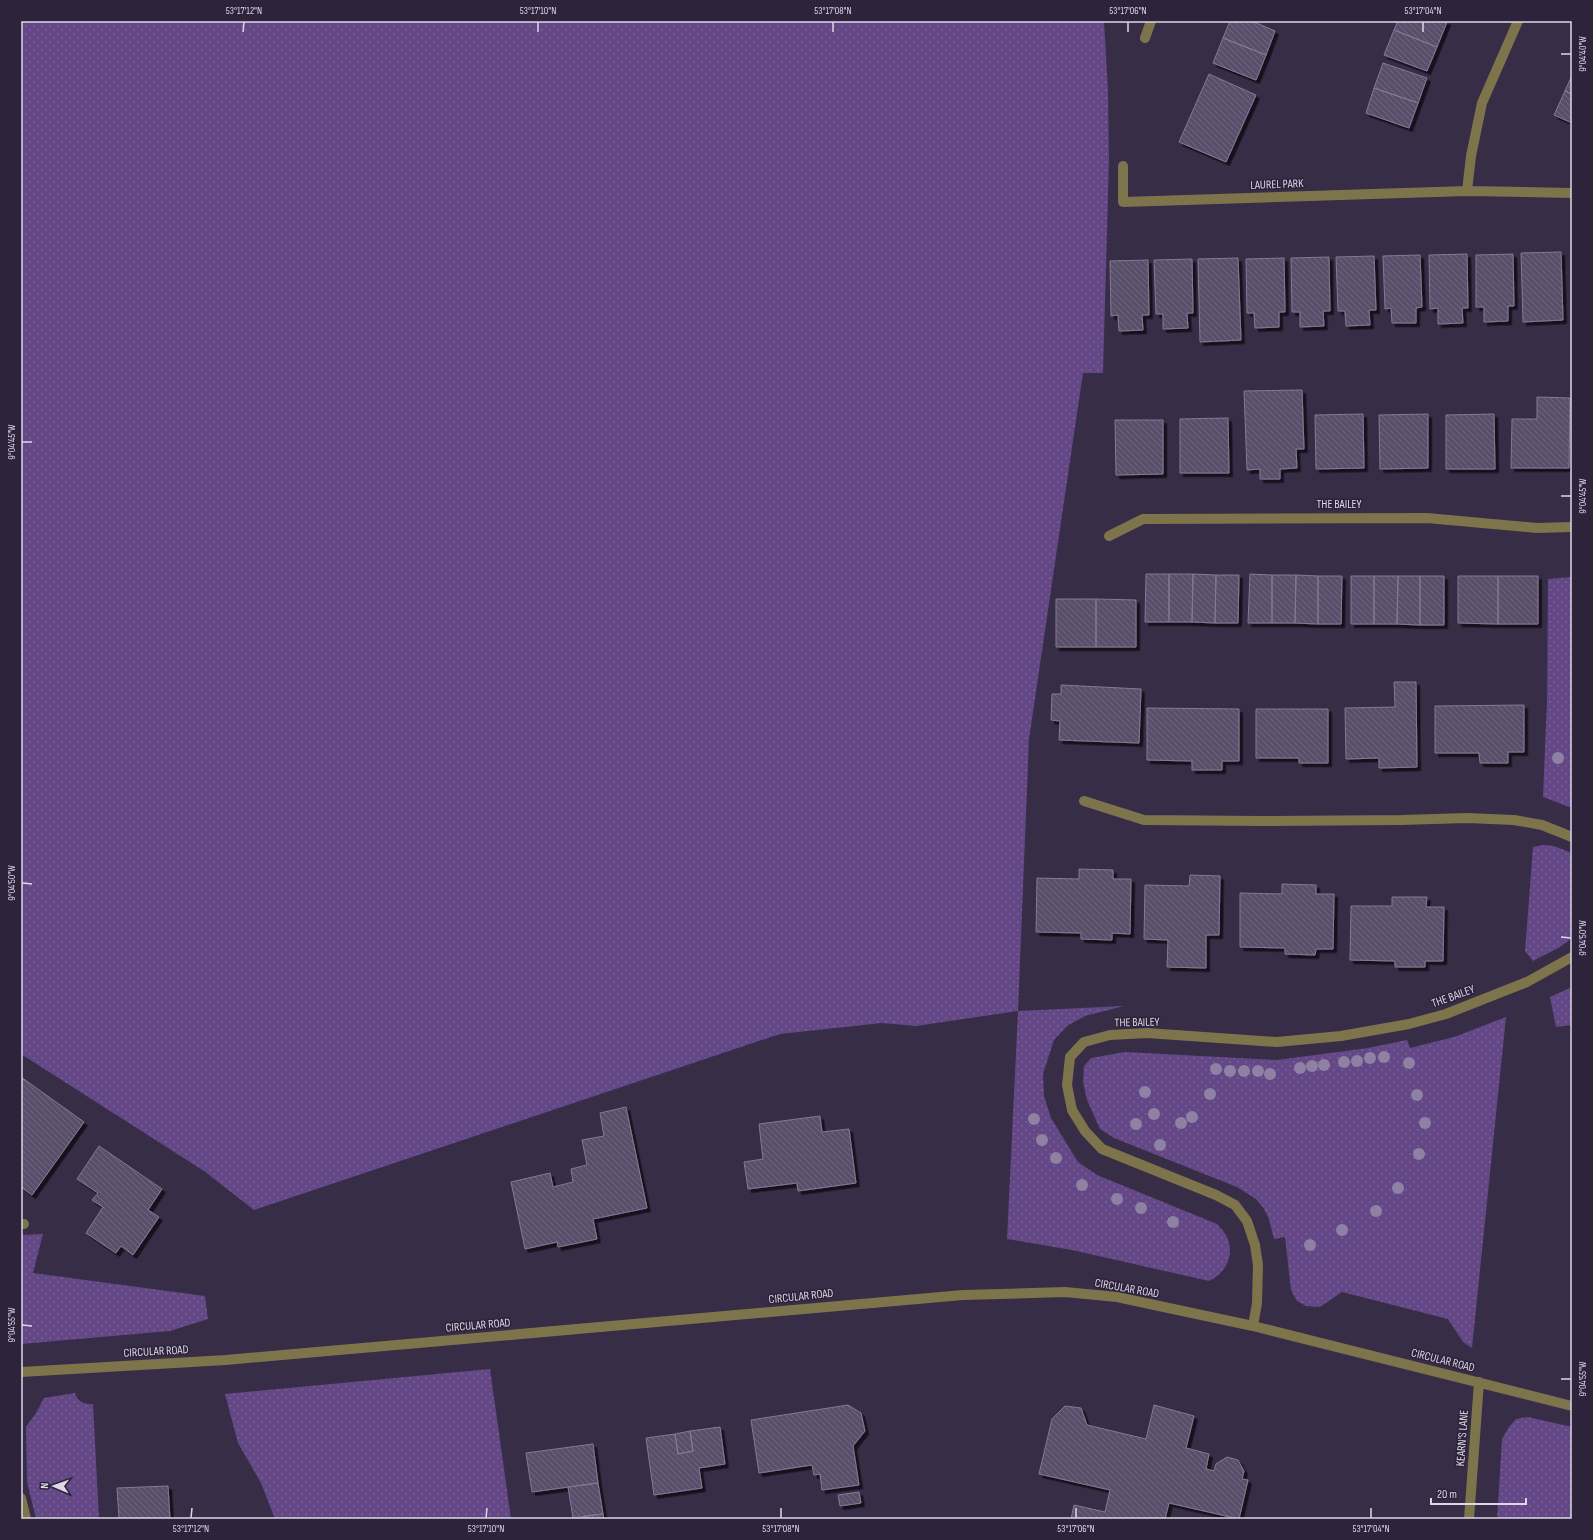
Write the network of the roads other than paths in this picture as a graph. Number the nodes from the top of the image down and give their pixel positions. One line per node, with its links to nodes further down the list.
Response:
1 (1151, 21): 3 (street)
2 (1518, 21): 5 (street)
3 (1145, 38)
4 (1123, 166): 5 (street, LAUREL PARK)
5 (1467, 191): 6 (street, LAUREL PARK)
6 (1572, 193)
7 (1572, 527): 8 (street, THE BAILEY)
8 (1109, 536)
9 (1084, 802): 10 (street)
10 (1572, 837)
11 (1572, 957): 12 (street, THE BAILEY)
12 (1254, 1326): 13 (street, CIRCULAR ROAD); 14 (street, CIRCULAR ROAD)
13 (21, 1372)
14 (1479, 1382): 15 (street, CIRCULAR ROAD); 18 (street, KEARN'S LANE)
15 (1572, 1406)
16 (21, 1498): 17 (street)
17 (26, 1519)
18 (1470, 1519)

